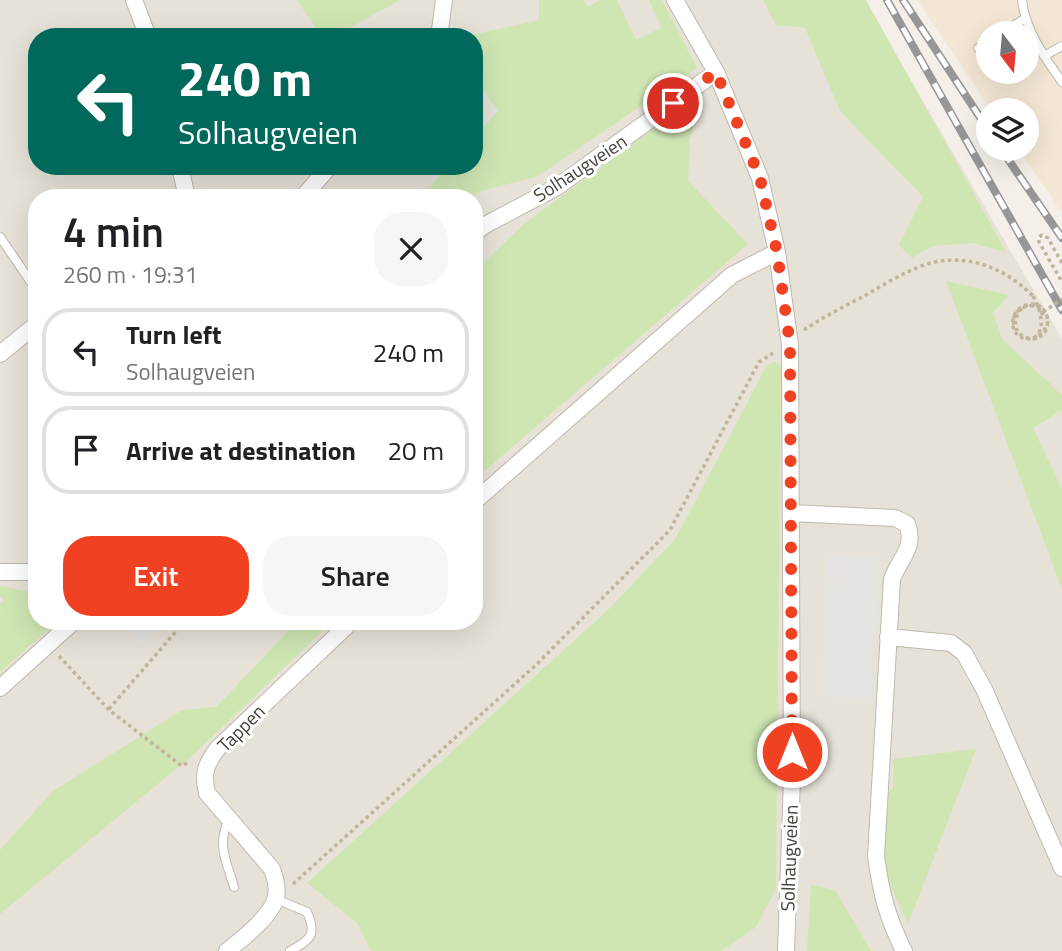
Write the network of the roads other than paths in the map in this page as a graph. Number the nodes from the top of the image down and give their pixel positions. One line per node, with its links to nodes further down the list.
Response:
1 (134, 0): 8 (street)
2 (444, 0): 9 (street)
3 (675, 0): 10 (street, Solhaugveien)
4 (682, 0): 10 (street)
5 (1022, 0): 6 (lane)
6 (1026, 19): 7 (lane); 12 (lane)
7 (1023, 21)
8 (145, 28)
9 (440, 28)
10 (691, 28): 13 (street, Solhaugveien)
11 (1062, 46): 12 (lane)
12 (1044, 56): 14 (lane)
13 (716, 72): 17 (street, Solhaugveien); 19 (street, Solhaugveien)
14 (1062, 82)
15 (322, 175): 16 (street)
16 (310, 189)
17 (483, 227)
18 (0, 237): 20 (lane)
19 (777, 252): 23 (street); 24 (street, Solhaugveien)
20 (28, 278)
21 (28, 331): 22 (street)
22 (0, 354)
23 (483, 494)
24 (791, 513): 29 (street); 37 (street, Solhaugveien)
25 (0, 572): 26 (street)
26 (28, 572)
27 (64, 630): 30 (street)
28 (343, 630): 31 (street, Tappen)
29 (888, 637): 32 (street); 38 (street)
30 (0, 688)
31 (230, 820): 33 (lane); 34 (street, Tappen)
32 (1062, 868)
33 (234, 887)
34 (276, 891): 35 (street); 36 (lane)
35 (227, 951)
36 (290, 951)
37 (786, 951)
38 (904, 951)

